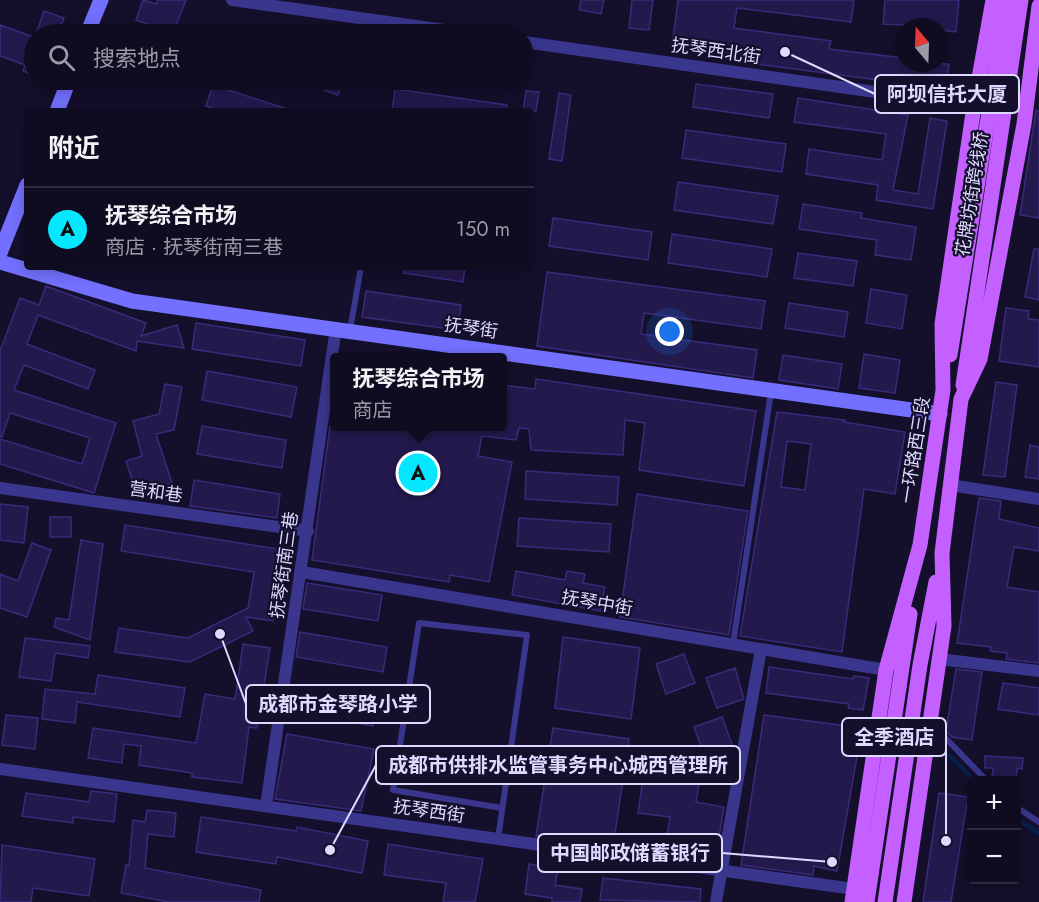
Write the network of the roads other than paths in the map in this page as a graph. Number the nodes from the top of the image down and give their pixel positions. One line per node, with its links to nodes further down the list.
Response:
1 (101, 0): 7 (street)
2 (232, 0): 8 (street)
3 (993, 0): 11 (main road, 一环路西三段)
4 (1006, 0): 21 (main road, 花牌坊街跨线桥)
5 (1021, 0): 23 (main road, 花牌坊街跨线桥)
6 (1039, 6): 23 (main road, 一环路西三段)
7 (91, 24)
8 (402, 24)
9 (534, 43): 11 (street, 抚琴西北街)
10 (65, 90): 12 (street)
11 (974, 106): 21 (main road, 一环路西三段)
12 (58, 108)
13 (24, 193): 14 (street)
14 (0, 253)
15 (0, 262): 16 (street, 抚琴街)
16 (24, 269)
17 (27, 270): 19 (street, 抚琴街)
18 (360, 270): 19 (lane)
19 (343, 329): 20 (street, 抚琴街南三巷); 22 (street, 抚琴街)
20 (339, 353)
21 (944, 390): 25 (main road, 一环路西三段)
22 (771, 391): 25 (street, 抚琴街); 33 (lane)
23 (961, 399): 26 (main road, 一环路西三段)
24 (330, 404): 29 (street, 抚琴街南三巷)
25 (940, 414): 30 (main road, 一环路西三段)
26 (950, 485): 28 (street); 31 (main road, 一环路西三段)
27 (0, 488): 29 (street, 营和巷)
28 (1039, 499)
29 (308, 531): 32 (street, 抚琴街南三巷)
30 (920, 545): 36 (main road, 一环路西三段); 49 (main road)
31 (942, 553): 35 (main road, 一环路西三段); 50 (main road)
32 (302, 572): 33 (street, 抚琴中街); 41 (street, 抚琴街南三巷)
33 (733, 644): 34 (street, 抚琴中街)
34 (761, 649): 36 (street, 抚琴中街); 46 (street)
35 (939, 659): 37 (street); 38 (main road, 一环路西三段)
36 (886, 670): 47 (main road, 一环路西三段)
37 (1039, 671)
38 (929, 720): 40 (lane); 51 (main road, 一环路西三段)
39 (0, 769): 41 (street, 抚琴西街)
40 (982, 776)
41 (266, 806): 45 (street, 抚琴西街)
42 (502, 808): 42 (lane); 45 (lane)
43 (1021, 810): 44 (lane)
44 (1039, 822)
45 (498, 839): 46 (street, 抚琴西街)
46 (721, 870): 47 (street, 抚琴西街); 48 (street)
47 (853, 895)
48 (716, 902)
49 (867, 902)
50 (885, 902)
51 (904, 902)

